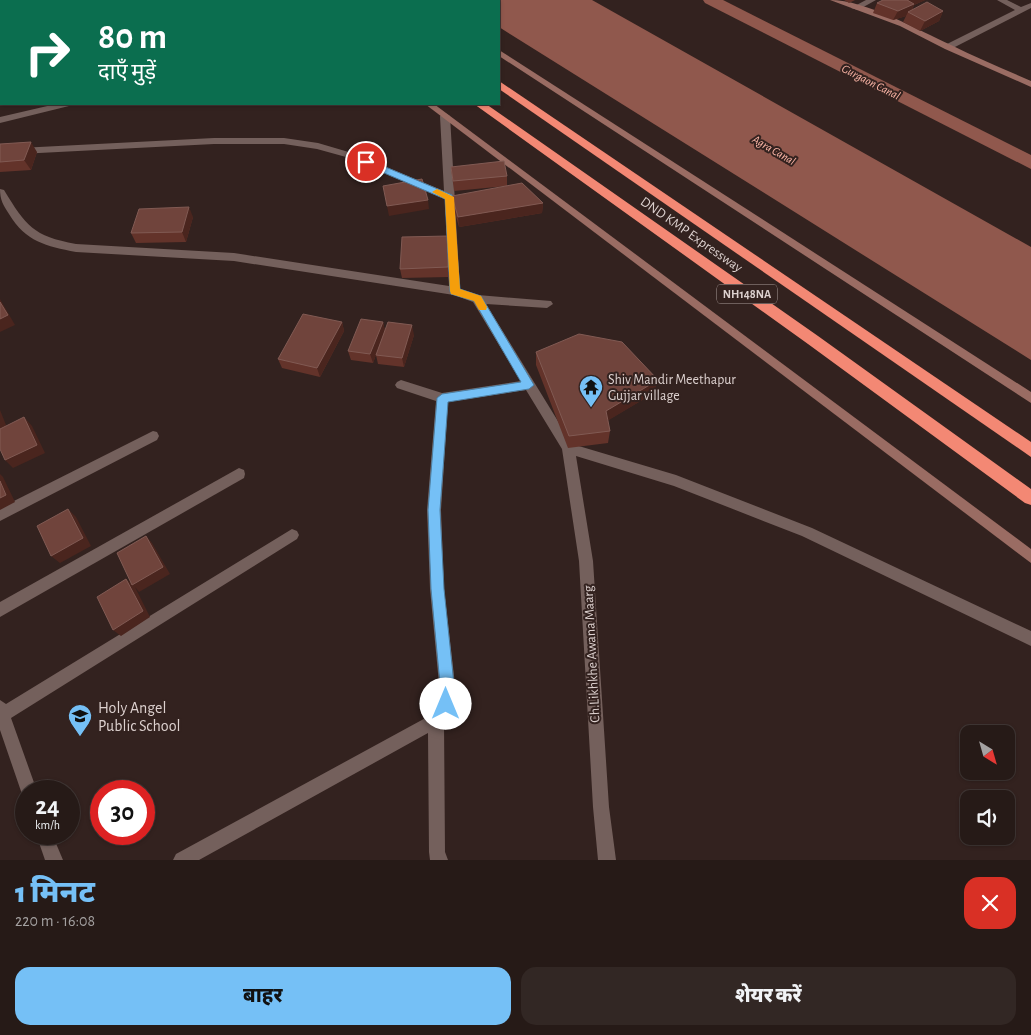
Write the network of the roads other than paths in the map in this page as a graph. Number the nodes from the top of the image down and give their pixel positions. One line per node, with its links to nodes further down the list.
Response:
1 (834, 0): 5 (street)
2 (872, 0): 5 (street)
3 (1001, 0): 6 (street)
4 (1031, 6): 6 (street)
5 (855, 8): 7 (street)
6 (1021, 10): 7 (street)
7 (948, 47): 9 (street)
8 (500, 53): 25 (street)
9 (1031, 84)
10 (500, 85): 28 (highway, DND KMP Expressway / NH148NA)
11 (62, 105): 15 (street)
12 (430, 105): 14 (street)
13 (480, 105): 30 (highway, DND KMP Expressway / NH148NA)
14 (445, 116): 18 (street); 33 (street)
15 (0, 120)
16 (0, 152): 18 (street)
17 (0, 192): 19 (street)
18 (449, 197): 19 (street)
19 (455, 291): 20 (street)
20 (477, 299): 21 (street); 23 (street)
21 (547, 304)
22 (401, 385): 24 (street)
23 (529, 385): 24 (street); 27 (street)
24 (442, 398): 37 (street)
25 (1031, 398)
26 (153, 436): 31 (street)
27 (568, 448): 35 (street); 43 (street, Ch.Likhkhe Awana Maarg)
28 (1031, 450)
29 (238, 474): 34 (street)
30 (1031, 498)
31 (0, 516)
32 (292, 535): 36 (street)
33 (1031, 557)
34 (0, 610)
35 (1031, 640)
36 (1, 712): 38 (street)
37 (436, 720): 40 (street); 42 (street)
38 (25, 780)
39 (48, 845): 41 (street)
40 (434, 857)
41 (54, 860)
42 (182, 860)
43 (607, 860)

